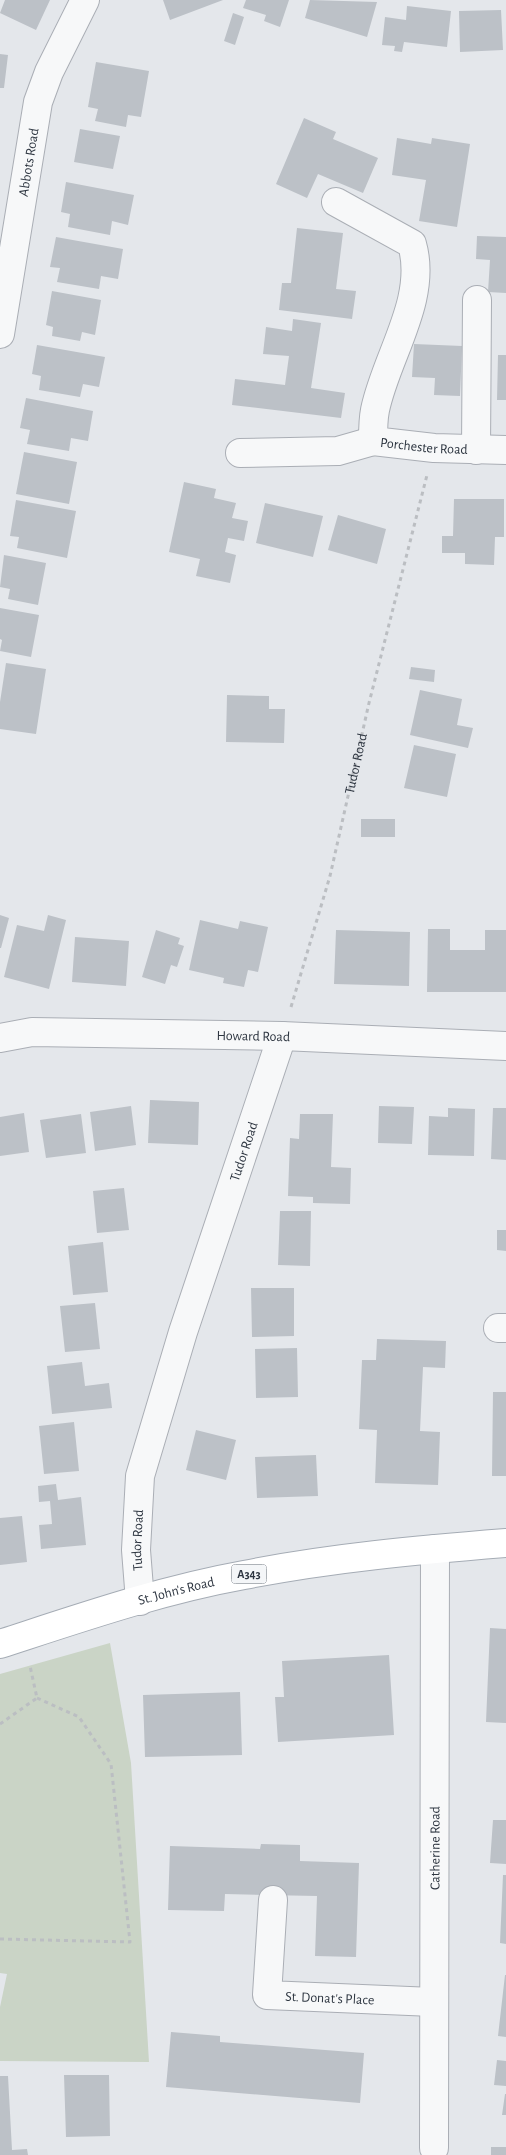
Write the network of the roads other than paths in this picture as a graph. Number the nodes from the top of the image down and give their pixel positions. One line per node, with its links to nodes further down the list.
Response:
1 (84, 0): 4 (street, Abbots Road)
2 (336, 202): 5 (street, Porchester Road)
3 (477, 300): 6 (street)
4 (0, 334)
5 (373, 441): 6 (street, Porchester Road); 8 (street)
6 (476, 450): 7 (street, Porchester Road)
7 (506, 450)
8 (240, 453)
9 (282, 1036): 10 (street, Howard Road); 11 (street, Howard Road); 14 (street, Tudor Road)
10 (0, 1038)
11 (506, 1046)
12 (506, 1543): 13 (main road, St. John's Road / A343)
13 (434, 1549): 14 (main road, St. John's Road / A343); 17 (street, Catherine Road)
14 (140, 1601): 15 (main road, St. John's Road / A343)
15 (0, 1644)
16 (273, 1900): 17 (street, St. Donat's Place)
17 (433, 2002): 18 (street, Catherine Road)
18 (434, 2148)

